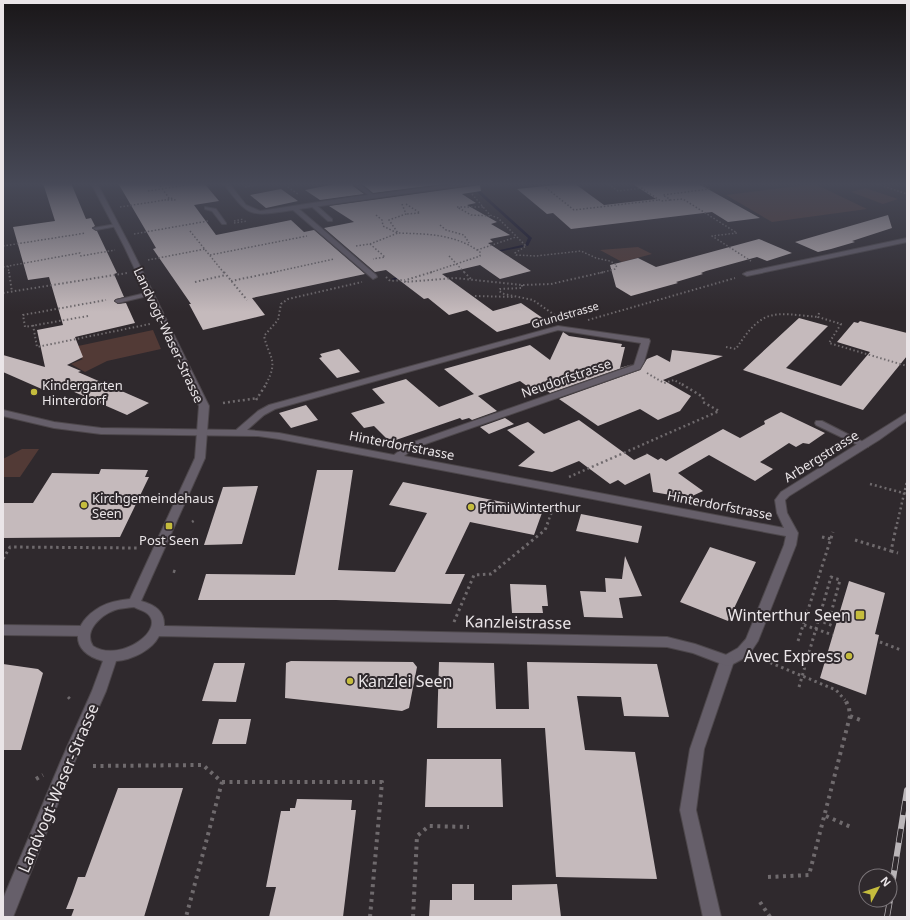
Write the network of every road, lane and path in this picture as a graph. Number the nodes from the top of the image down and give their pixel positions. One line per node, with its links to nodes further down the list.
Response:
1 (112, 226): 10 (lane)
2 (116, 226): 49 (street, Landvogt-Waser-Strasse)
3 (176, 226): 15 (path)
4 (314, 226): 13 (street)
5 (382, 226): 14 (path)
6 (393, 226): 14 (path)
7 (441, 226): 11 (path)
8 (504, 226): 17 (path)
9 (726, 226): 34 (path)
10 (95, 230): 21 (path)
11 (446, 230): 16 (path); 20 (path)
12 (190, 231): 22 (path)
13 (322, 233): 23 (street); 26 (path)
14 (398, 233): 16 (path); 19 (path)
15 (132, 234)
16 (440, 234): 20 (path)
17 (516, 237): 25 (path); 44 (path)
18 (907, 240): 34 (street)
19 (370, 244): 23 (path); 30 (path)
20 (469, 244): 25 (path)
21 (3, 246)
22 (205, 249): 26 (path); 29 (path)
23 (341, 249): 27 (street)
24 (119, 250): 32 (path)
25 (477, 250): 31 (path)
26 (210, 255): 37 (path)
27 (349, 256): 30 (street); 41 (path)
28 (449, 256): 31 (path)
29 (146, 261)
30 (357, 263): 38 (street)
31 (458, 263): 39 (path); 40 (path)
32 (8, 266): 33 (path); 46 (path)
33 (3, 267)
34 (766, 270): 36 (street)
35 (129, 273): 46 (path)
36 (747, 274): 59 (path, Grundstrasse)
37 (226, 275): 41 (path); 42 (path)
38 (373, 277): 40 (path); 65 (path)
39 (472, 279): 40 (path); 43 (path)
40 (406, 280)
41 (231, 281): 54 (path)
42 (195, 282)
43 (492, 283): 44 (path); 45 (path)
44 (522, 285): 45 (path)
45 (500, 289): 48 (path)
46 (12, 292): 47 (path)
47 (3, 293)
48 (501, 293): 51 (path); 52 (path)
49 (150, 294): 53 (lane); 72 (street, Landvogt-Waser-Strasse)
50 (475, 296): 51 (path)
51 (500, 297): 52 (path)
52 (520, 297): 57 (path)
53 (115, 300): 61 (path)
54 (247, 300)
55 (819, 313): 58 (path)
56 (88, 316): 61 (path)
57 (558, 316)
58 (818, 317): 62 (path); 63 (path)
59 (585, 321)
60 (153, 323): 61 (path)
61 (32, 325)
62 (726, 347)
63 (907, 366)
64 (637, 367): 71 (street, Grundstrasse); 74 (street, Neudorfstrasse); 77 (path)
65 (258, 398): 66 (path); 67 (path)
66 (223, 402)
67 (254, 404)
68 (3, 414): 72 (street, Hinterdorfstrasse)
69 (907, 416): 73 (street, Arbergstrasse)
70 (819, 423): 73 (lane)
71 (238, 433): 72 (street, Hinterdorfstrasse); 74 (street, Hinterdorfstrasse)
72 (203, 434): 88 (street, Landvogt-Waser-Strasse)
73 (865, 445): 80 (street, Arbergstrasse)
74 (397, 458): 77 (street, Hinterdorfstrasse)
75 (907, 481): 78 (path)
76 (870, 484): 78 (path)
77 (561, 488): 80 (street, Hinterdorfstrasse); 91 (path)
78 (905, 494): 85 (path)
79 (833, 532): 82 (path)
80 (792, 533): 102 (street)
81 (822, 537): 82 (path)
82 (831, 539): 92 (path)
83 (855, 540): 85 (path)
84 (137, 548): 87 (path)
85 (891, 551): 86 (path)
86 (898, 553)
87 (3, 559)
88 (134, 603): 96 (street); 97 (street)
89 (830, 617): 90 (path)
90 (818, 620): 93 (path); 94 (path)
91 (454, 623)
92 (804, 624): 94 (path); 99 (path)
93 (833, 626)
94 (815, 628): 98 (path); 105 (path)
95 (3, 630): 96 (street)
96 (84, 631): 103 (street)
97 (157, 631): 103 (street); 104 (street, Kanzleistrasse)
98 (833, 635)
99 (798, 641)
100 (880, 642): 101 (path)
101 (901, 650)
102 (744, 652): 104 (street); 105 (path)
103 (111, 658): 118 (street, Landvogt-Waser-Strasse)
104 (727, 661): 122 (street)
105 (802, 675): 106 (path); 107 (path)
106 (799, 687)
107 (850, 716): 108 (path); 113 (path)
108 (863, 722)
109 (93, 766): 112 (path)
110 (42, 775): 111 (path)
111 (36, 779)
112 (222, 782): 119 (path); 120 (path)
113 (826, 816): 115 (path); 116 (path)
114 (469, 827): 121 (path)
115 (853, 828)
116 (768, 877)
117 (760, 902): 123 (path)
118 (4, 917)
119 (186, 917)
120 (370, 917)
121 (413, 917)
122 (712, 917)
123 (770, 917)

